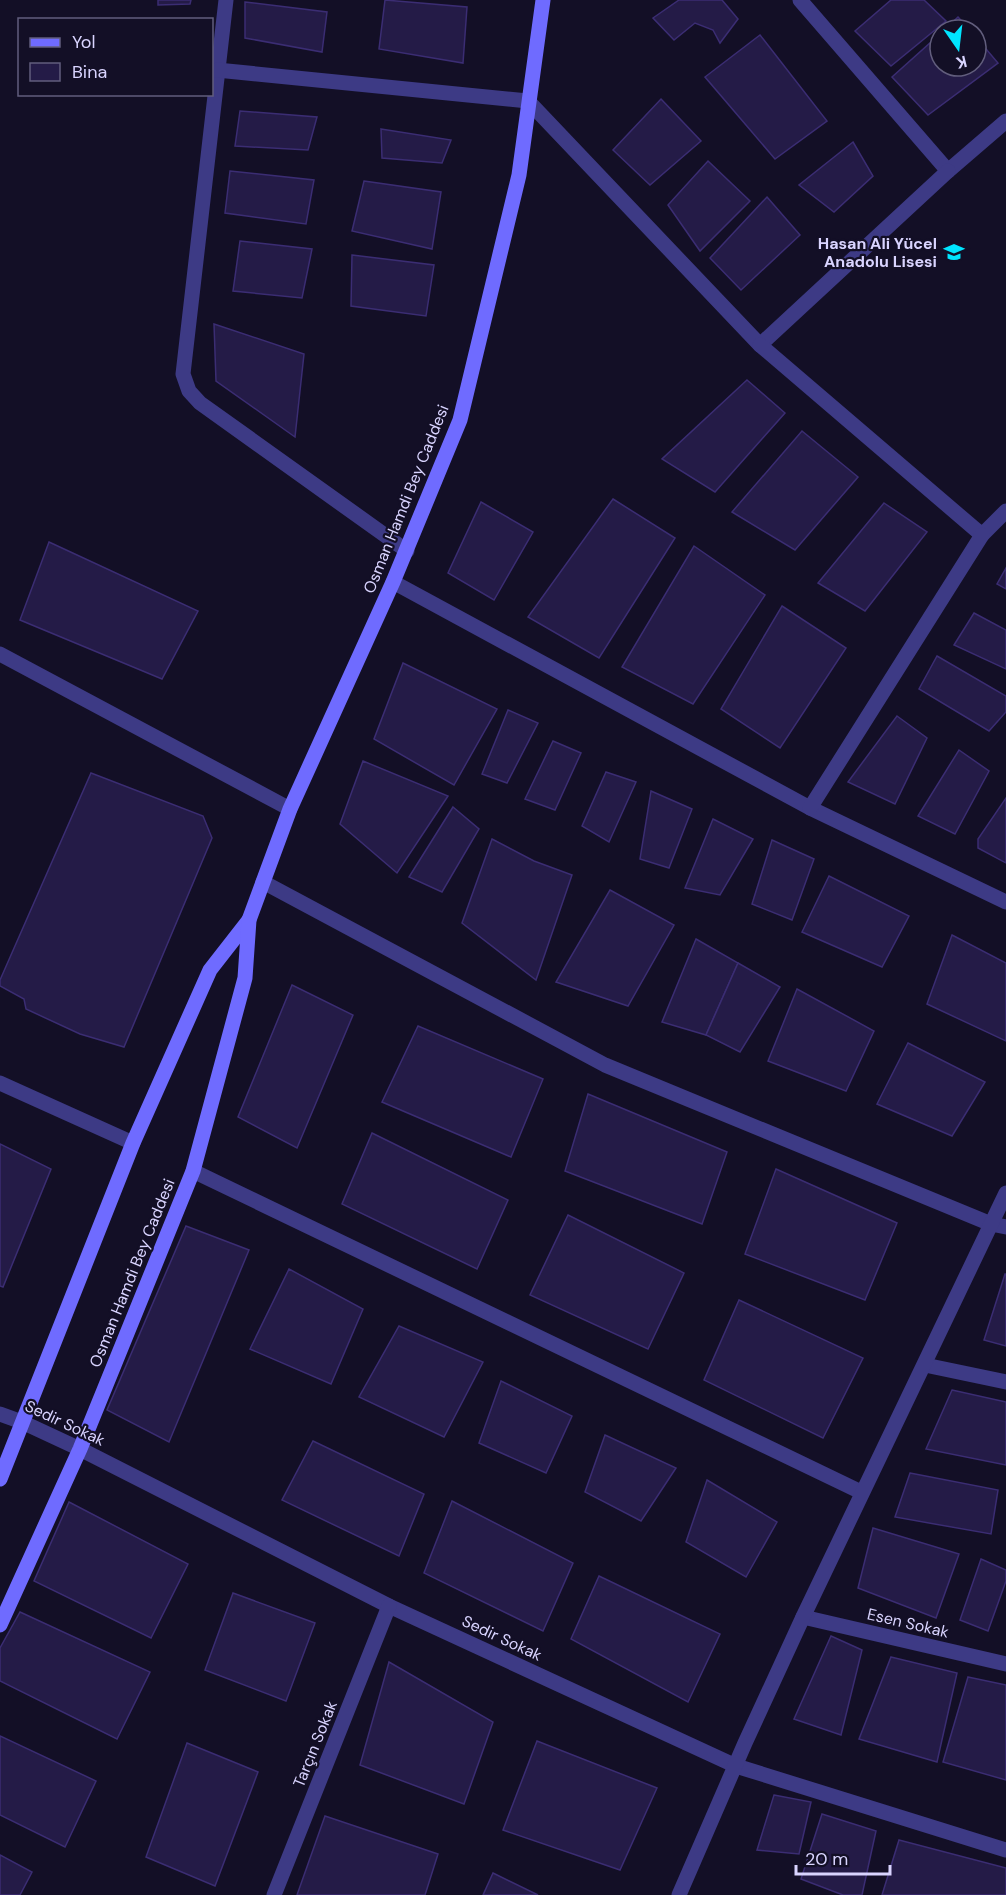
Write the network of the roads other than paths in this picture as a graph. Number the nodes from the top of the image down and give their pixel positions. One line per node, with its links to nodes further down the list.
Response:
1 (226, 0): 4 (street)
2 (543, 0): 5 (street, Osman Hamdi Bey Caddesi)
3 (800, 0): 7 (street)
4 (217, 70): 5 (street); 11 (street)
5 (528, 101): 8 (street); 11 (street, Osman Hamdi Bey Caddesi)
6 (1006, 121): 7 (street)
7 (948, 171): 8 (street)
8 (760, 345): 10 (street)
9 (1006, 511): 10 (street)
10 (982, 535): 14 (street)
11 (406, 551): 12 (street, Osman Hamdi Bey Caddesi)
12 (393, 582): 14 (street); 15 (street, Osman Hamdi Bey Caddesi)
13 (0, 654): 15 (street)
14 (810, 807): 17 (street)
15 (290, 809): 16 (street, Osman Hamdi Bey Caddesi)
16 (263, 882): 18 (street, Osman Hamdi Bey Caddesi); 23 (street)
17 (1006, 902)
18 (249, 920): 20 (street, Osman Hamdi Bey Caddesi); 21 (street, Osman Hamdi Bey Caddesi)
19 (0, 1083): 20 (street)
20 (133, 1143): 27 (street, Osman Hamdi Bey Caddesi)
21 (193, 1171): 28 (street, Osman Hamdi Bey Caddesi); 30 (street)
22 (1006, 1193): 23 (street)
23 (999, 1226): 24 (street)
24 (925, 1365): 25 (street); 30 (street)
25 (1006, 1382)
26 (0, 1414): 27 (street, Sedir Sokak)
27 (22, 1422): 28 (street, Sedir Sokak); 29 (street, Osman Hamdi Bey Caddesi)
28 (80, 1449): 31 (street, Sedir Sokak); 33 (street, Osman Hamdi Bey Caddesi)
29 (0, 1479)
30 (861, 1492): 32 (street)
31 (389, 1606): 35 (street, Sedir Sokak); 37 (street, Tarçın Sokak)
32 (803, 1617): 34 (street, Esen Sokak); 35 (street)
33 (0, 1625)
34 (1006, 1664)
35 (736, 1766): 36 (street, Sedir Sokak); 38 (street)
36 (1006, 1850)
37 (274, 1895)
38 (679, 1895)

